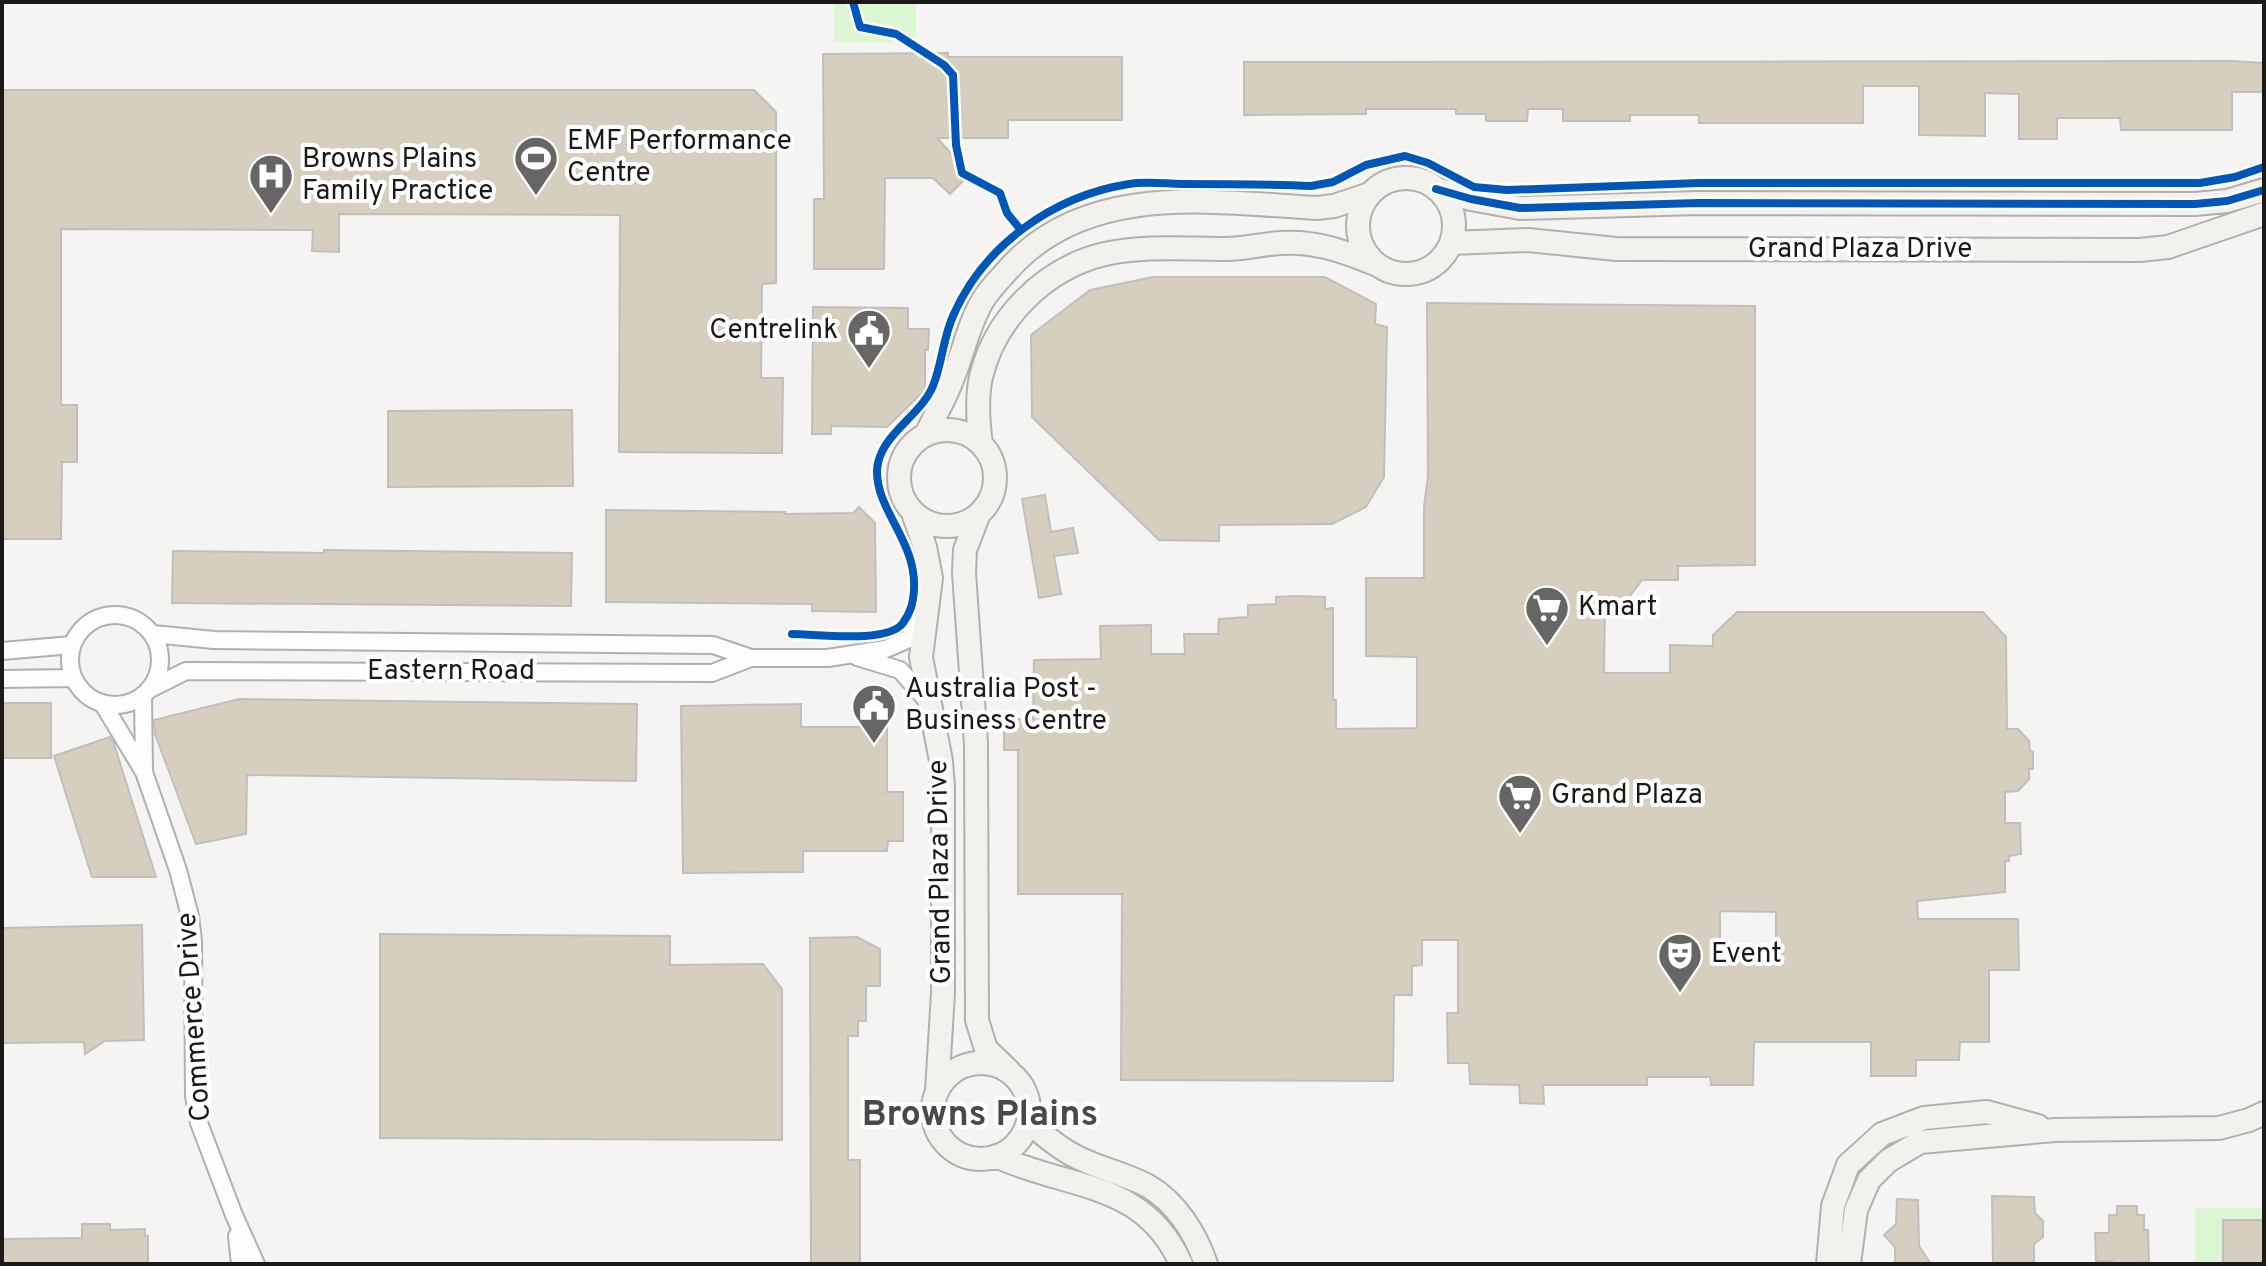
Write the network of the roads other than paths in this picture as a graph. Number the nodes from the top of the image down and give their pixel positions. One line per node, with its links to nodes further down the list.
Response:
1 (1436, 189): 2 (street, Grand Plaza Drive); 3 (street); 5 (street)
2 (2264, 190)
3 (1370, 194): 6 (street); 7 (street)
4 (2264, 214): 5 (street, Grand Plaza Drive)
5 (1451, 243): 6 (street)
6 (1375, 264): 8 (street)
7 (926, 435): 8 (street); 9 (street)
8 (981, 444): 10 (street)
9 (913, 513): 10 (street); 11 (street, Grand Plaza Drive)
10 (978, 516): 23 (street, Grand Plaza Drive)
11 (928, 600): 15 (street, Eastern Road); 20 (street, Grand Plaza Drive)
12 (153, 634): 13 (street); 16 (street, Eastern Road); 19 (street)
13 (72, 645): 14 (street); 17 (street)
14 (2, 651)
15 (848, 655): 16 (street, Eastern Road); 20 (street, Eastern Road)
16 (751, 658): 19 (street, Eastern Road)
17 (73, 678): 18 (street); 21 (street)
18 (2, 679)
19 (148, 692): 21 (street); 22 (street, Commerce Drive)
20 (929, 703): 24 (street, Grand Plaza Drive)
21 (103, 704): 22 (street, Commerce Drive)
22 (144, 772): 30 (street, Commerce Drive)
23 (1009, 1071): 24 (street); 26 (street)
24 (937, 1091): 28 (street)
25 (2264, 1113): 27 (street)
26 (1028, 1122): 28 (street); 32 (street)
27 (2055, 1130): 29 (street); 33 (street)
28 (996, 1156): 31 (street)
29 (1851, 1253): 34 (street)
30 (252, 1264)
31 (1181, 1264)
32 (1206, 1264)
33 (1828, 1264)
34 (1862, 1264)

